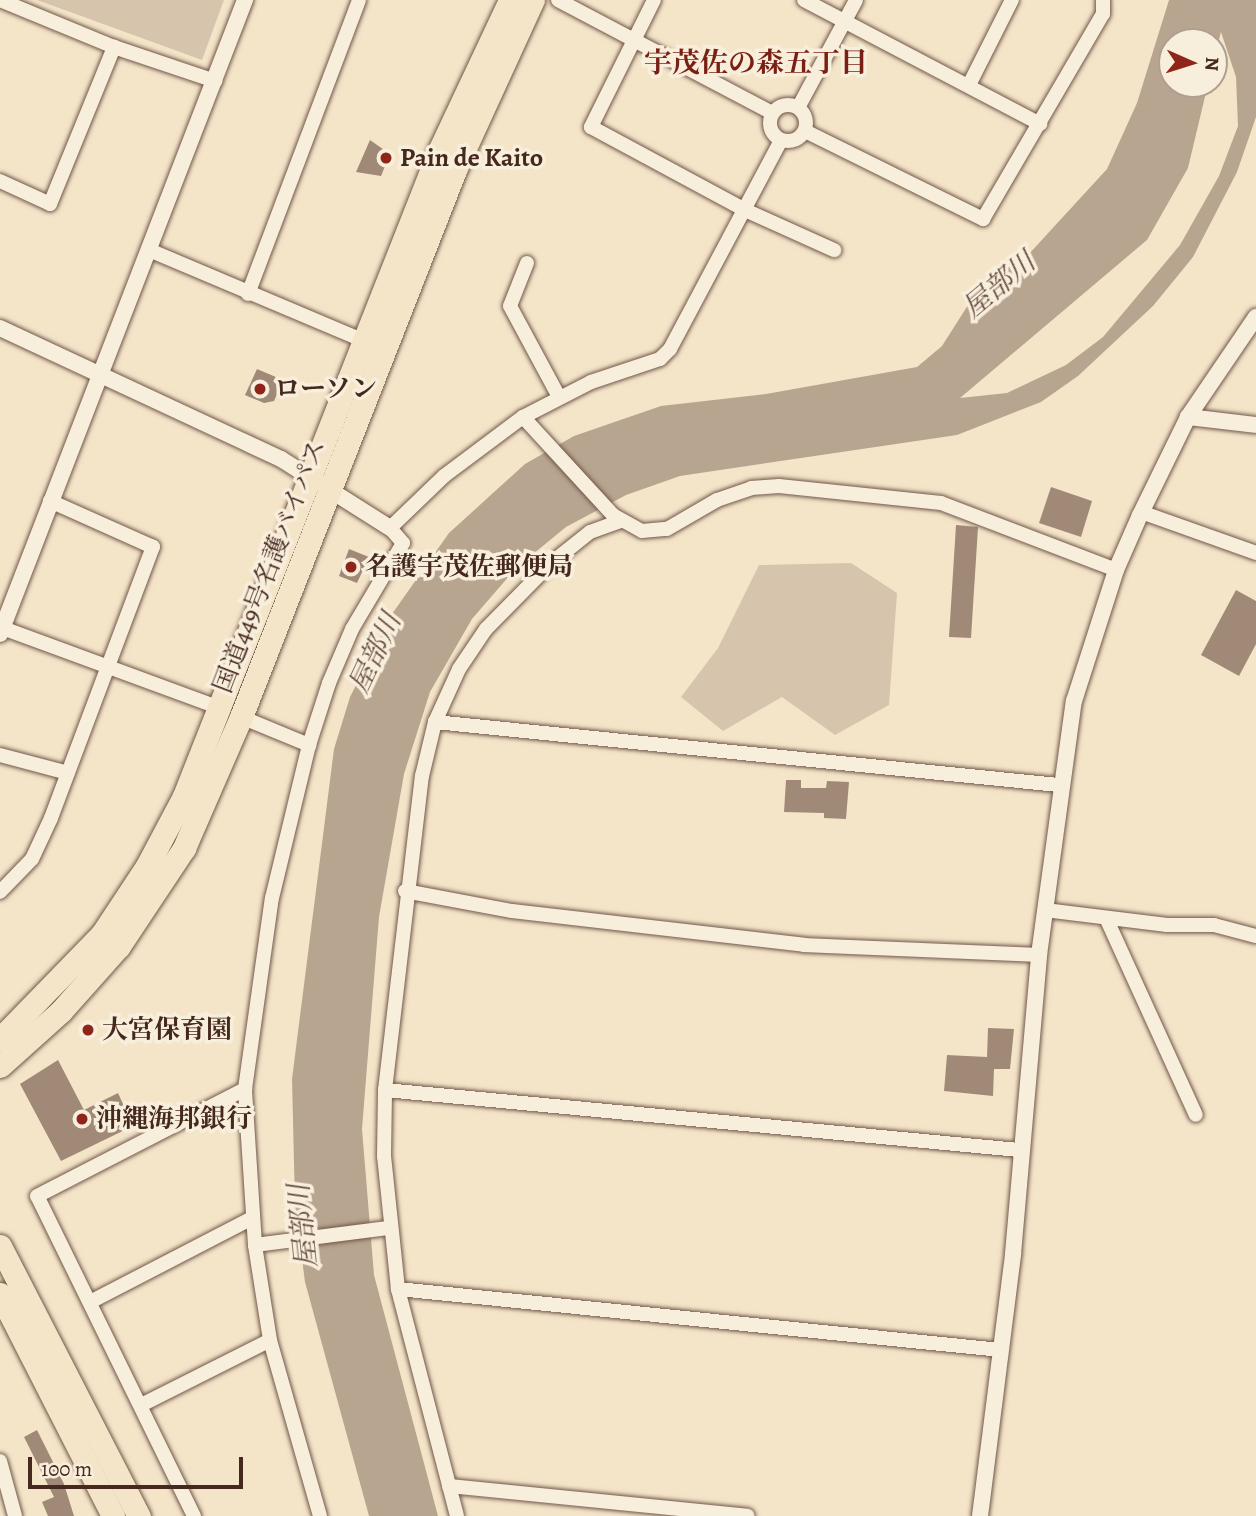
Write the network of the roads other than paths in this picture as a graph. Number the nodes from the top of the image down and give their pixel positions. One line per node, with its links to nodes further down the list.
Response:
1 (0, 0): 14 (street)
2 (245, 0): 15 (street)
3 (359, 0): 27 (street)
4 (510, 0): 30 (highway, 国道449号名護バイパス)
5 (533, 0): 37 (highway, 国道449号名護バイパス)
6 (558, 0): 13 (street)
7 (654, 0): 13 (street)
8 (804, 0): 12 (street)
9 (856, 0): 12 (street)
10 (1012, 0): 16 (street)
11 (1104, 0): 19 (street)
12 (845, 21): 16 (street); 17 (street)
13 (633, 38): 18 (street); 23 (street)
14 (114, 47): 15 (street); 22 (street)
15 (215, 81): 24 (street)
16 (969, 85): 19 (street)
17 (799, 106): 18 (street); 20 (street)
18 (772, 113): 21 (street)
19 (1040, 124): 20 (street)
20 (805, 131): 21 (street)
21 (780, 142): 23 (street)
22 (0, 181)
23 (745, 210): 25 (street); 32 (street)
24 (149, 250): 27 (street); 31 (street)
25 (834, 250)
26 (527, 263): 32 (street)
27 (248, 293): 30 (street)
28 (1256, 317): 34 (street)
29 (1, 333): 31 (street)
30 (362, 340): 36 (highway, 国道449号名護バイパス)
31 (98, 373): 36 (street); 38 (street)
32 (559, 397): 33 (street)
33 (523, 417): 40 (street); 41 (street)
34 (1188, 417): 35 (street); 39 (street)
35 (1256, 425)
36 (308, 477): 37 (street); 46 (highway, 国道449号名護バイパス)
37 (330, 492): 41 (street); 46 (highway, 国道449号名護バイパス)
38 (50, 501): 44 (street); 45 (street)
39 (1142, 512): 42 (street); 43 (street)
40 (617, 518): 43 (street); 47 (street)
41 (390, 528): 48 (street)
42 (1256, 553)
43 (1116, 570): 51 (street)
44 (1, 630): 45 (street)
45 (108, 667): 46 (street); 50 (street)
46 (230, 712): 48 (street); 58 (highway, 国道449号名護バイパス); 61 (highway, 国道449号名護バイパス)
47 (435, 722): 51 (street); 52 (street)
48 (309, 745): 62 (street)
49 (0, 755): 50 (street)
50 (68, 773): 53 (street)
51 (1059, 785): 54 (street)
52 (405, 891): 57 (street); 63 (street)
53 (0, 892)
54 (1045, 910): 55 (street); 57 (street)
55 (1107, 920): 56 (street); 64 (street)
56 (1256, 936)
57 (1039, 956): 65 (street)
58 (27, 1013): 59 (highway); 60 (highway, 国道449号名護バイパス)
59 (0, 1026)
60 (0, 1039)
61 (0, 1066)
62 (245, 1089): 66 (street); 72 (street)
63 (385, 1090): 65 (street); 67 (street)
64 (1196, 1115)
65 (1019, 1150): 74 (street)
66 (252, 1218): 68 (street); 72 (street)
67 (384, 1229): 68 (street); 70 (street)
68 (255, 1245): 73 (street)
69 (0, 1246): 80 (highway)
70 (398, 1289): 74 (street); 77 (street)
71 (1, 1297): 79 (highway)
72 (92, 1301): 75 (street)
73 (270, 1340): 75 (street); 82 (street)
74 (1001, 1350): 85 (street)
75 (141, 1405): 81 (street)
76 (0, 1461): 78 (street)
77 (449, 1486): 83 (street); 84 (street)
78 (15, 1516)
79 (113, 1516)
80 (139, 1516)
81 (194, 1516)
82 (320, 1516)
83 (457, 1516)
84 (747, 1516)
85 (980, 1516)

